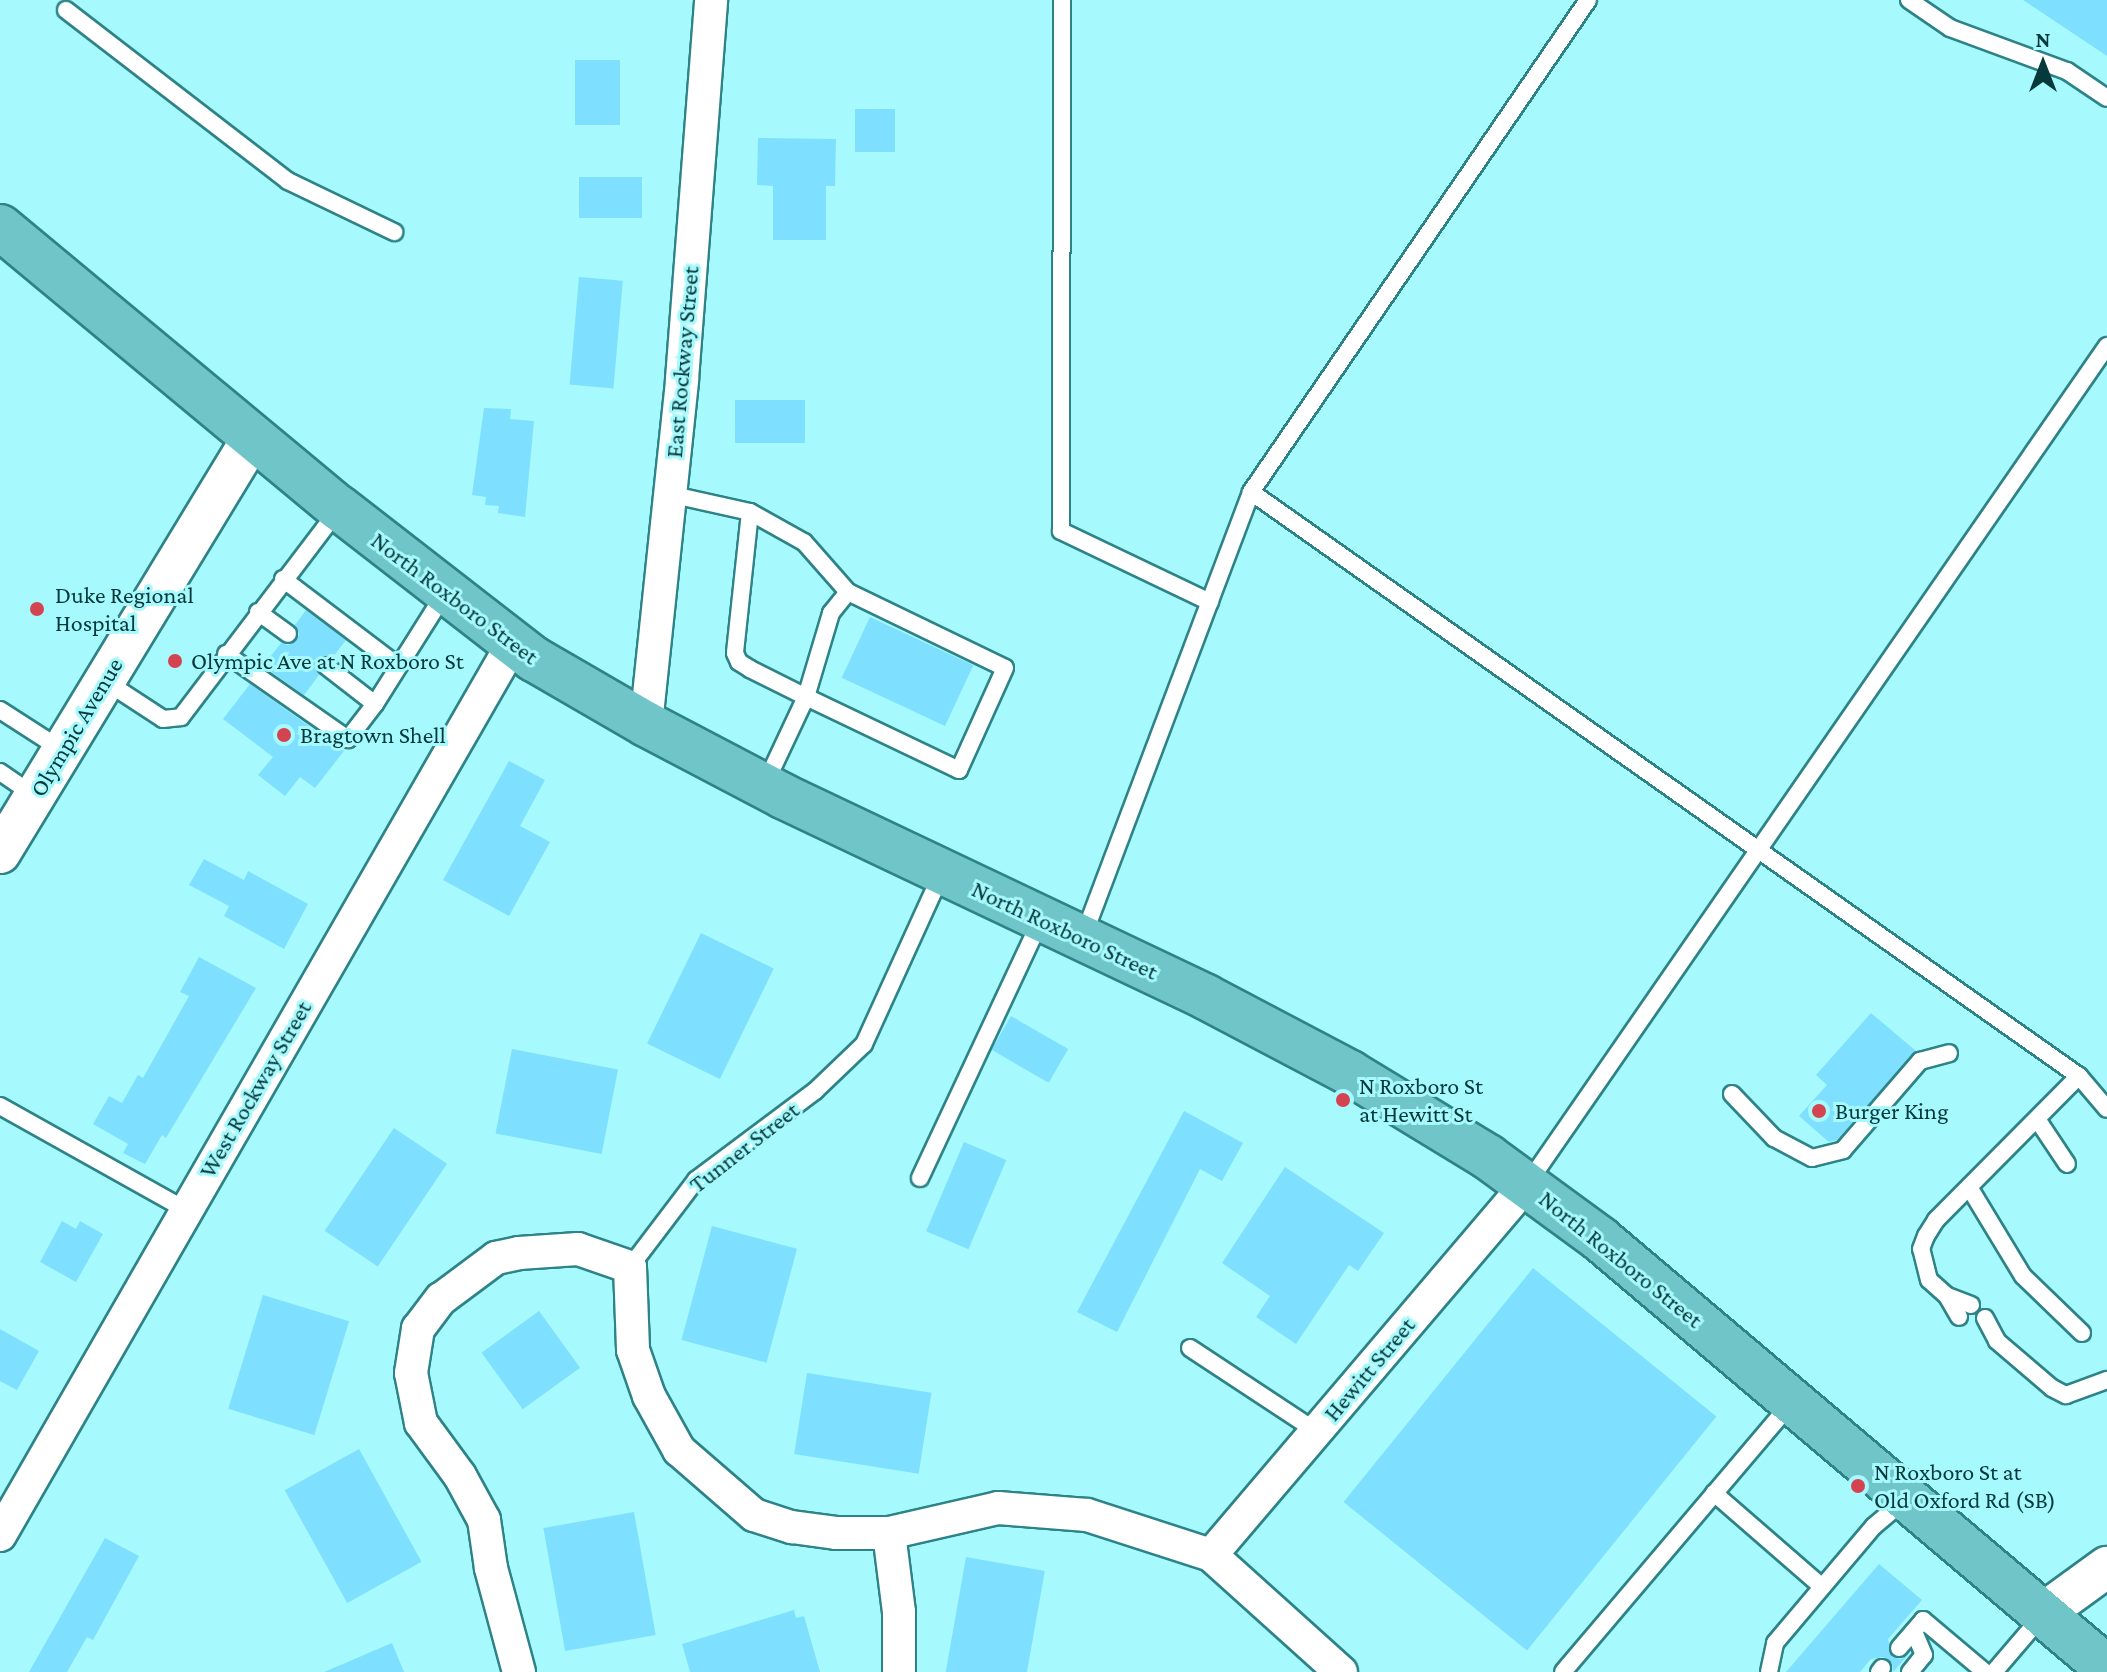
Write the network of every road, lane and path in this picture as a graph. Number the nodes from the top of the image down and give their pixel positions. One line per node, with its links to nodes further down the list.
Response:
1 (711, 0): 12 (street, East Rockway Street)
2 (1062, 0): 18 (lane)
3 (1588, 0): 11 (lane)
4 (1909, 0): 6 (lane)
5 (66, 10): 8 (lane)
6 (2107, 98)
7 (0, 227): 10 (main road, North Roxboro Street)
8 (394, 232)
9 (2107, 346): 34 (lane)
10 (253, 437): 13 (main road, North Roxboro Street); 25 (street, Olympic Avenue)
11 (1251, 492): 18 (lane); 34 (lane)
12 (669, 494): 14 (lane); 29 (street, East Rockway Street)
13 (339, 508): 15 (lane); 17 (main road, North Roxboro Street)
14 (750, 512): 16 (lane); 26 (lane)
15 (283, 579): 19 (lane); 24 (lane)
16 (848, 592): 26 (lane); 26 (lane)
17 (445, 593): 21 (main road, North Roxboro Street); 24 (lane)
18 (1210, 602): 38 (lane)
19 (258, 612): 20 (lane); 22 (lane)
20 (288, 634)
21 (512, 645): 29 (main road, North Roxboro Street); 49 (street, West Rockway Street)
22 (226, 654): 25 (lane); 27 (lane)
23 (326, 666): 27 (lane)
24 (398, 666): 27 (lane)
25 (104, 680): 30 (street, Olympic Avenue)
26 (806, 697): 32 (lane)
27 (375, 704)
28 (0, 710): 30 (lane)
29 (646, 724): 32 (main road, North Roxboro Street)
30 (62, 750): 33 (street, Olympic Avenue)
31 (0, 772): 33 (lane)
32 (764, 786): 36 (main road, North Roxboro Street)
33 (35, 796): 35 (street, Olympic Avenue)
34 (1758, 850): 40 (lane); 47 (lane)
35 (0, 853)
36 (943, 872): 37 (main road, North Roxboro Street); 50 (lane, Tunner Street)
37 (1042, 919): 38 (main road, North Roxboro Street); 46 (lane)
38 (1083, 939): 47 (main road, North Roxboro Street)
39 (1949, 1053): 41 (lane)
40 (2079, 1076): 43 (lane); 44 (lane)
41 (1732, 1094)
42 (0, 1106): 49 (lane)
43 (2107, 1109)
44 (2037, 1119): 45 (lane); 48 (lane)
45 (2067, 1164)
46 (920, 1178)
47 (1527, 1184): 56 (main road, North Roxboro Street); 57 (street, Hewitt Street)
48 (1969, 1187): 51 (lane); 53 (lane)
49 (186, 1210): 61 (street, West Rockway Street)
50 (630, 1267): 60 (street); 69 (street)
51 (1965, 1311)
52 (1980, 1324): 55 (lane)
53 (2082, 1333)
54 (1190, 1348): 57 (lane)
55 (2107, 1380)
56 (1793, 1401): 58 (lane); 59 (main road, North Roxboro Street)
57 (1316, 1431): 62 (street, Hewitt Street)
58 (1714, 1493): 64 (lane); 72 (lane)
59 (1908, 1497): 64 (lane); 65 (main road, North Roxboro Street)
60 (889, 1533): 62 (street); 70 (street)
61 (0, 1535)
62 (1211, 1555): 71 (street)
63 (2107, 1567): 65 (street)
64 (1822, 1587): 73 (lane)
65 (2045, 1612): 68 (main road, North Roxboro Street); 76 (lane)
66 (1914, 1631): 67 (lane); 74 (lane); 75 (lane)
67 (1899, 1648)
68 (2107, 1668)
69 (519, 1672)
70 (899, 1672)
71 (1341, 1672)
72 (1563, 1672)
73 (1769, 1672)
74 (1910, 1672)
75 (1985, 1672)
76 (1994, 1672)

